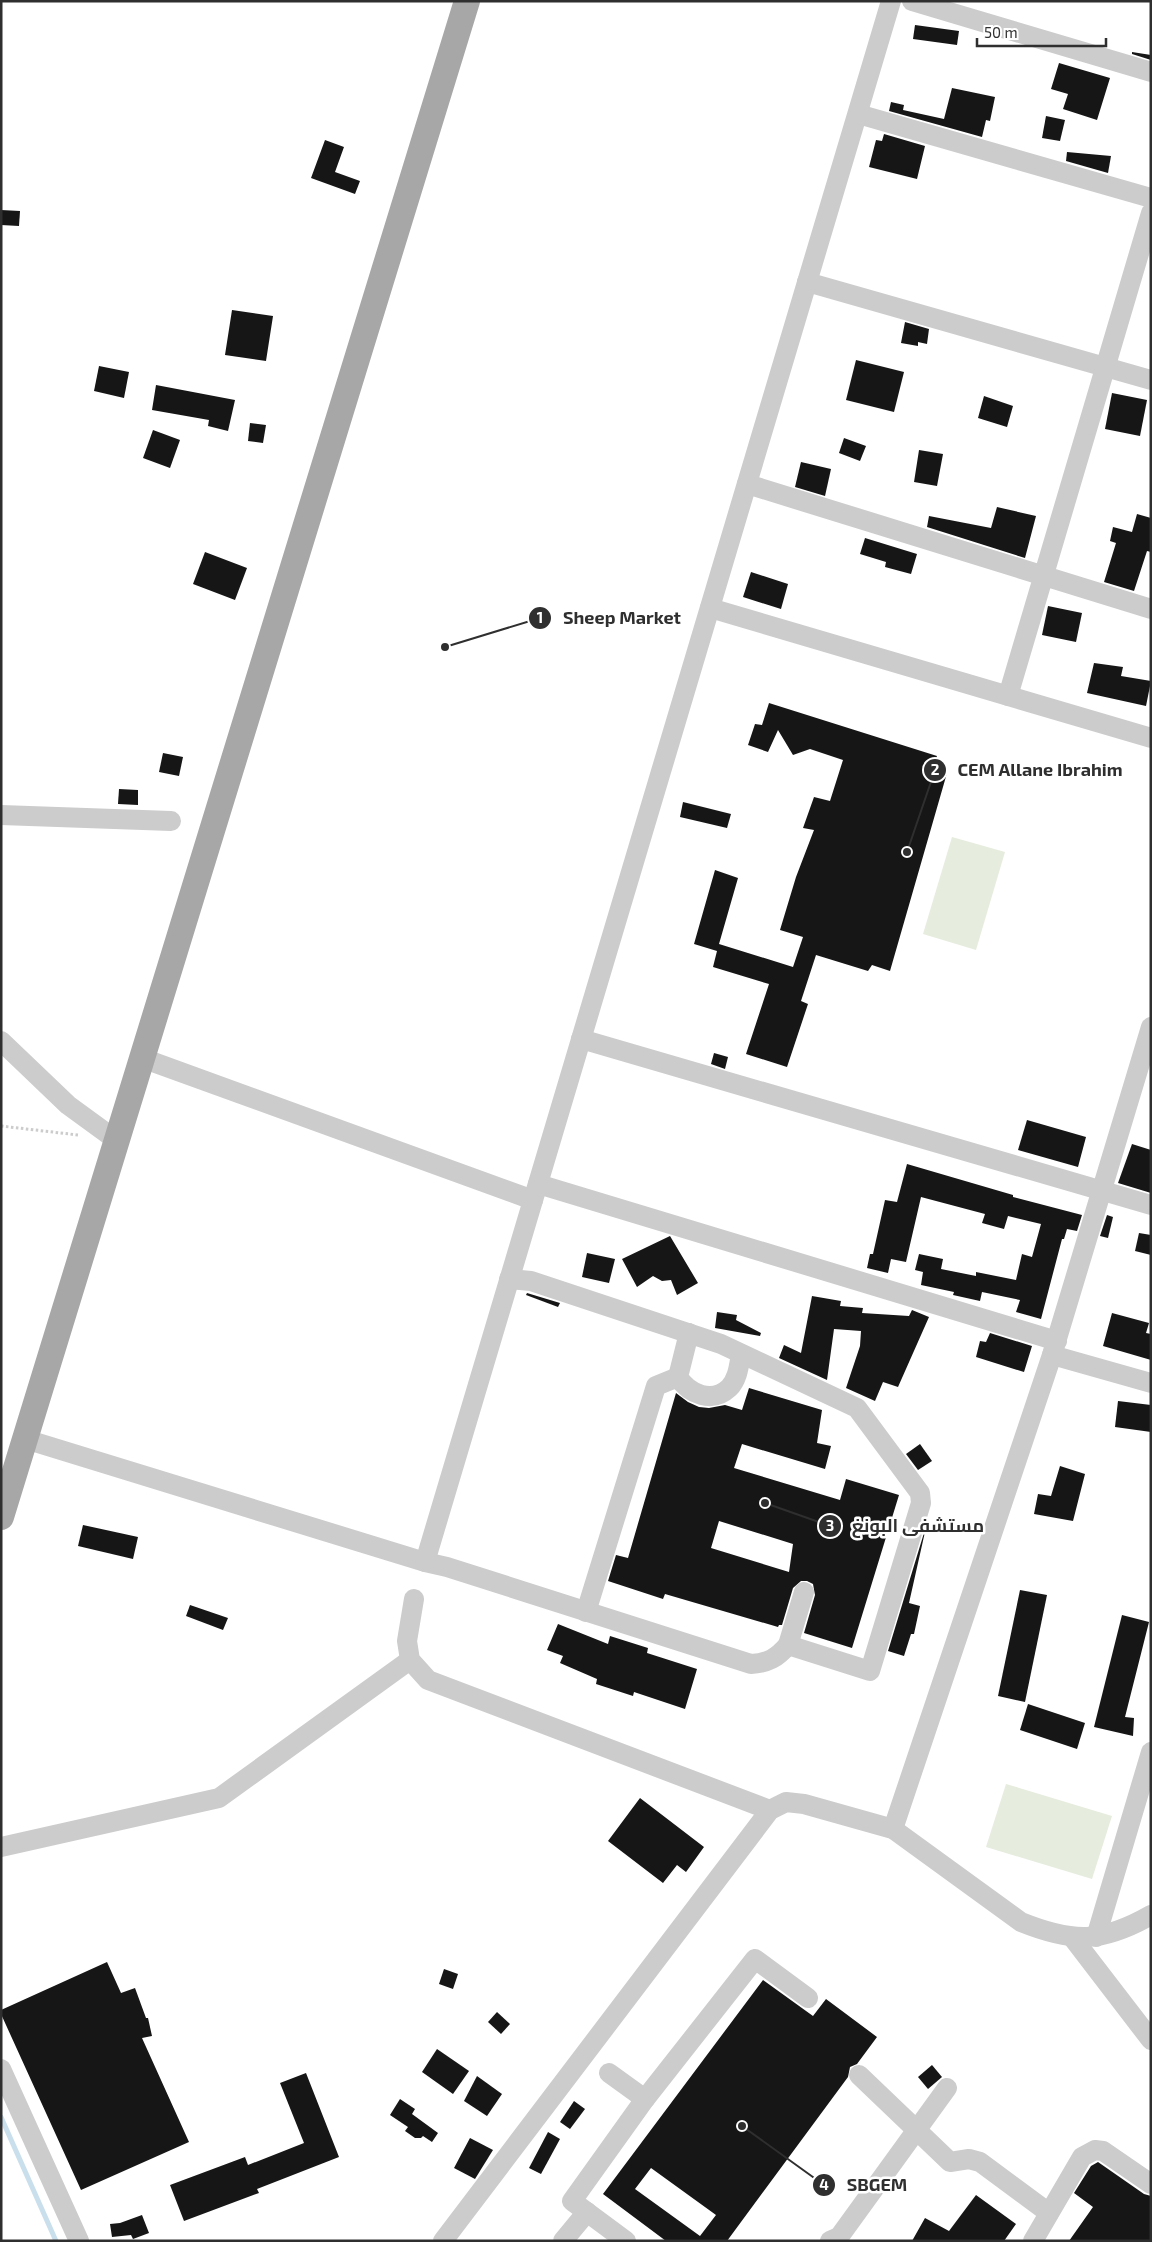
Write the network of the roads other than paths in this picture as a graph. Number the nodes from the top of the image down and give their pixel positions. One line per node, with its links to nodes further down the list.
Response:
1 (467, 1): 22 (main road)
2 (891, 1): 5 (street)
3 (912, 1): 4 (street)
4 (1151, 72)
5 (858, 114): 6 (street); 8 (street)
6 (1151, 198)
7 (1151, 213): 9 (street)
8 (807, 282): 9 (street); 11 (street)
9 (1105, 367): 10 (street); 12 (street)
10 (1151, 380)
11 (747, 484): 12 (street); 13 (street)
12 (1044, 576): 14 (street); 15 (street)
13 (710, 608): 15 (street); 20 (street)
14 (1151, 609)
15 (1008, 696): 16 (street)
16 (1151, 738)
17 (1, 815): 18 (street)
18 (171, 821)
19 (1151, 1027): 24 (street)
20 (581, 1039): 24 (street); 25 (street)
21 (1, 1042): 23 (street)
22 (142, 1058): 23 (main road); 25 (street)
23 (116, 1140): 33 (main road)
24 (1102, 1191): 26 (street); 29 (street)
25 (535, 1192): 27 (street); 29 (street)
26 (1151, 1205)
27 (509, 1280): 28 (street); 35 (street)
28 (689, 1333): 30 (street); 31 (street)
29 (1054, 1348): 32 (street); 43 (street)
30 (741, 1354): 31 (street); 39 (street)
31 (678, 1377): 38 (street)
32 (1151, 1384)
33 (25, 1439): 34 (main road); 35 (street)
34 (1, 1517)
35 (425, 1562): 38 (street)
36 (804, 1592): 39 (street)
37 (414, 1600): 40 (street)
38 (586, 1612): 39 (street)
39 (788, 1645)
40 (410, 1660): 42 (street); 44 (street)
41 (1151, 1752): 47 (street)
42 (770, 1810): 43 (street); 60 (street)
43 (893, 1829): 46 (street)
44 (1, 1847)
45 (1151, 1915): 47 (street)
46 (1072, 1937): 47 (street); 49 (street)
47 (1096, 1937)
48 (808, 1998): 54 (street)
49 (1151, 2040)
50 (1, 2069): 59 (street)
51 (609, 2073): 54 (street)
52 (859, 2075): 55 (street)
53 (947, 2088): 55 (street)
54 (645, 2100): 57 (street)
55 (918, 2131): 58 (street); 63 (street)
56 (1151, 2184): 58 (street)
57 (587, 2212): 61 (street); 62 (street)
58 (1050, 2213): 64 (street)
59 (79, 2241)
60 (443, 2241)
61 (563, 2241)
62 (626, 2241)
63 (830, 2241)
64 (1033, 2241)

